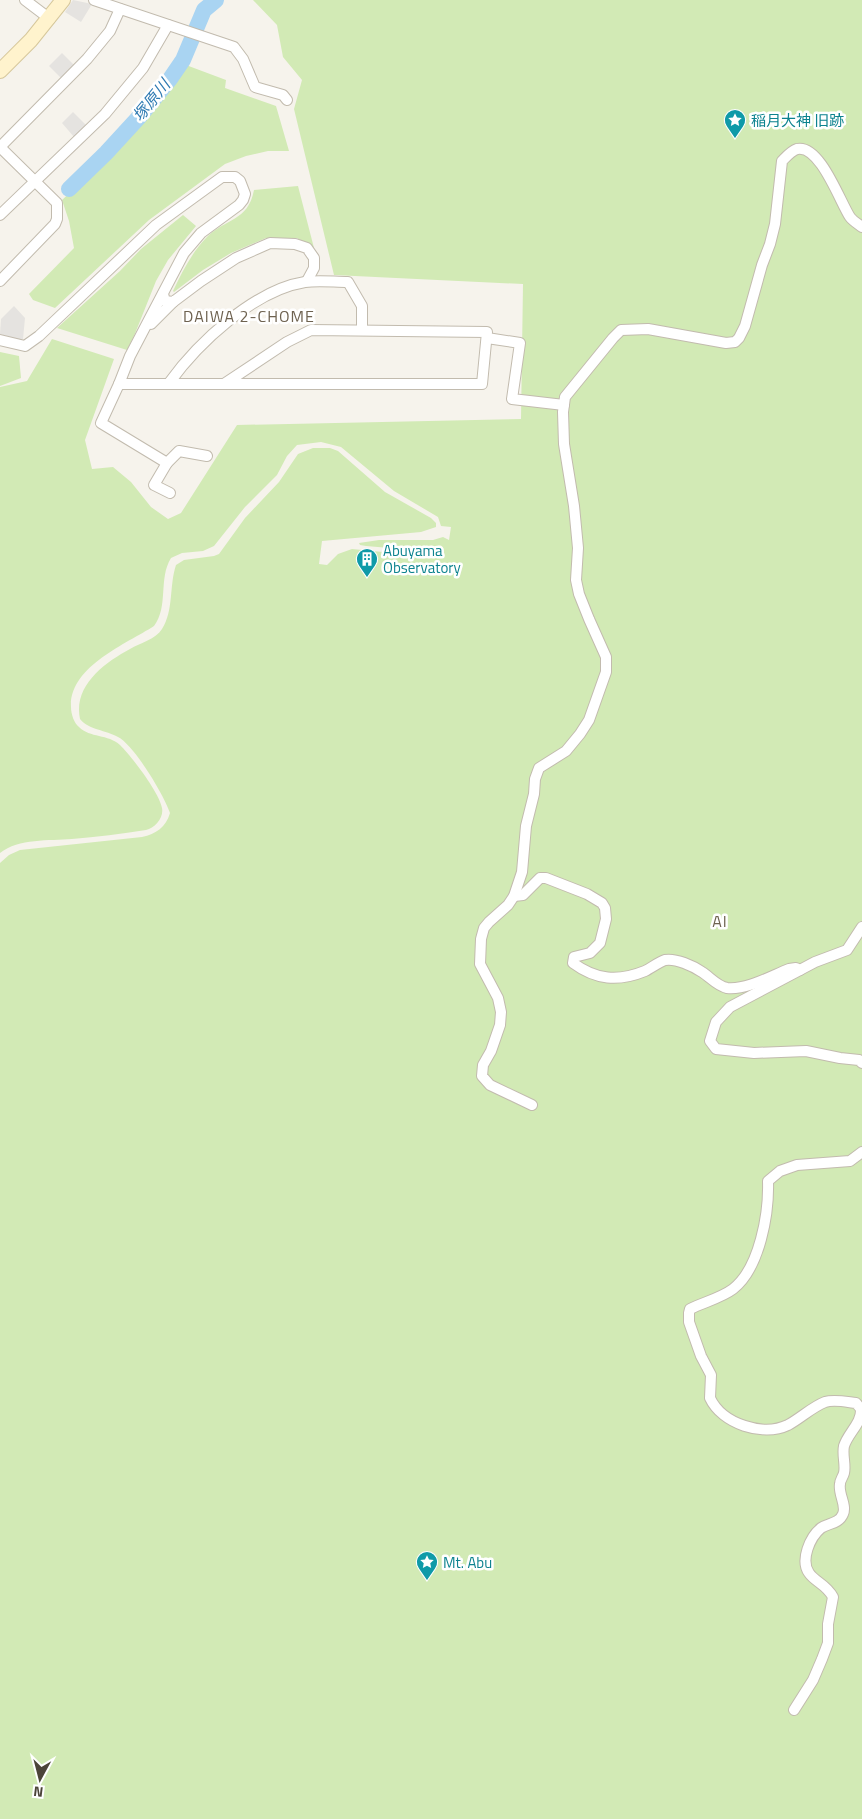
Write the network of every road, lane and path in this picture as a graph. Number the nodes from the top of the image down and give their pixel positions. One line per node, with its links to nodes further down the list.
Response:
1 (25, 0): 5 (street)
2 (63, 0): 5 (street)
3 (94, 0): 4 (street)
4 (120, 9): 6 (street); 9 (street)
5 (50, 19): 7 (street)
6 (168, 25): 8 (street); 10 (street)
7 (0, 71)
8 (287, 100)
9 (0, 147): 10 (street)
10 (34, 181): 11 (street); 13 (street)
11 (0, 215)
12 (862, 227): 24 (street)
13 (0, 281)
14 (307, 281): 16 (street); 17 (street); 21 (street)
15 (162, 294): 16 (street); 19 (street); 20 (street)
16 (173, 302): 20 (street)
17 (362, 330): 18 (street); 23 (street)
18 (486, 338): 23 (street); 24 (street)
19 (0, 340)
20 (138, 340): 22 (street)
21 (169, 383): 22 (street); 23 (street)
22 (119, 384): 26 (street)
23 (224, 384)
24 (564, 405): 28 (street)
25 (207, 456): 26 (street)
26 (167, 463): 27 (street)
27 (170, 494)
28 (514, 896): 30 (street); 32 (street)
29 (862, 927): 30 (street)
30 (800, 970): 31 (street)
31 (862, 1062)
32 (532, 1105)
33 (862, 1152): 34 (street)
34 (794, 1710)

